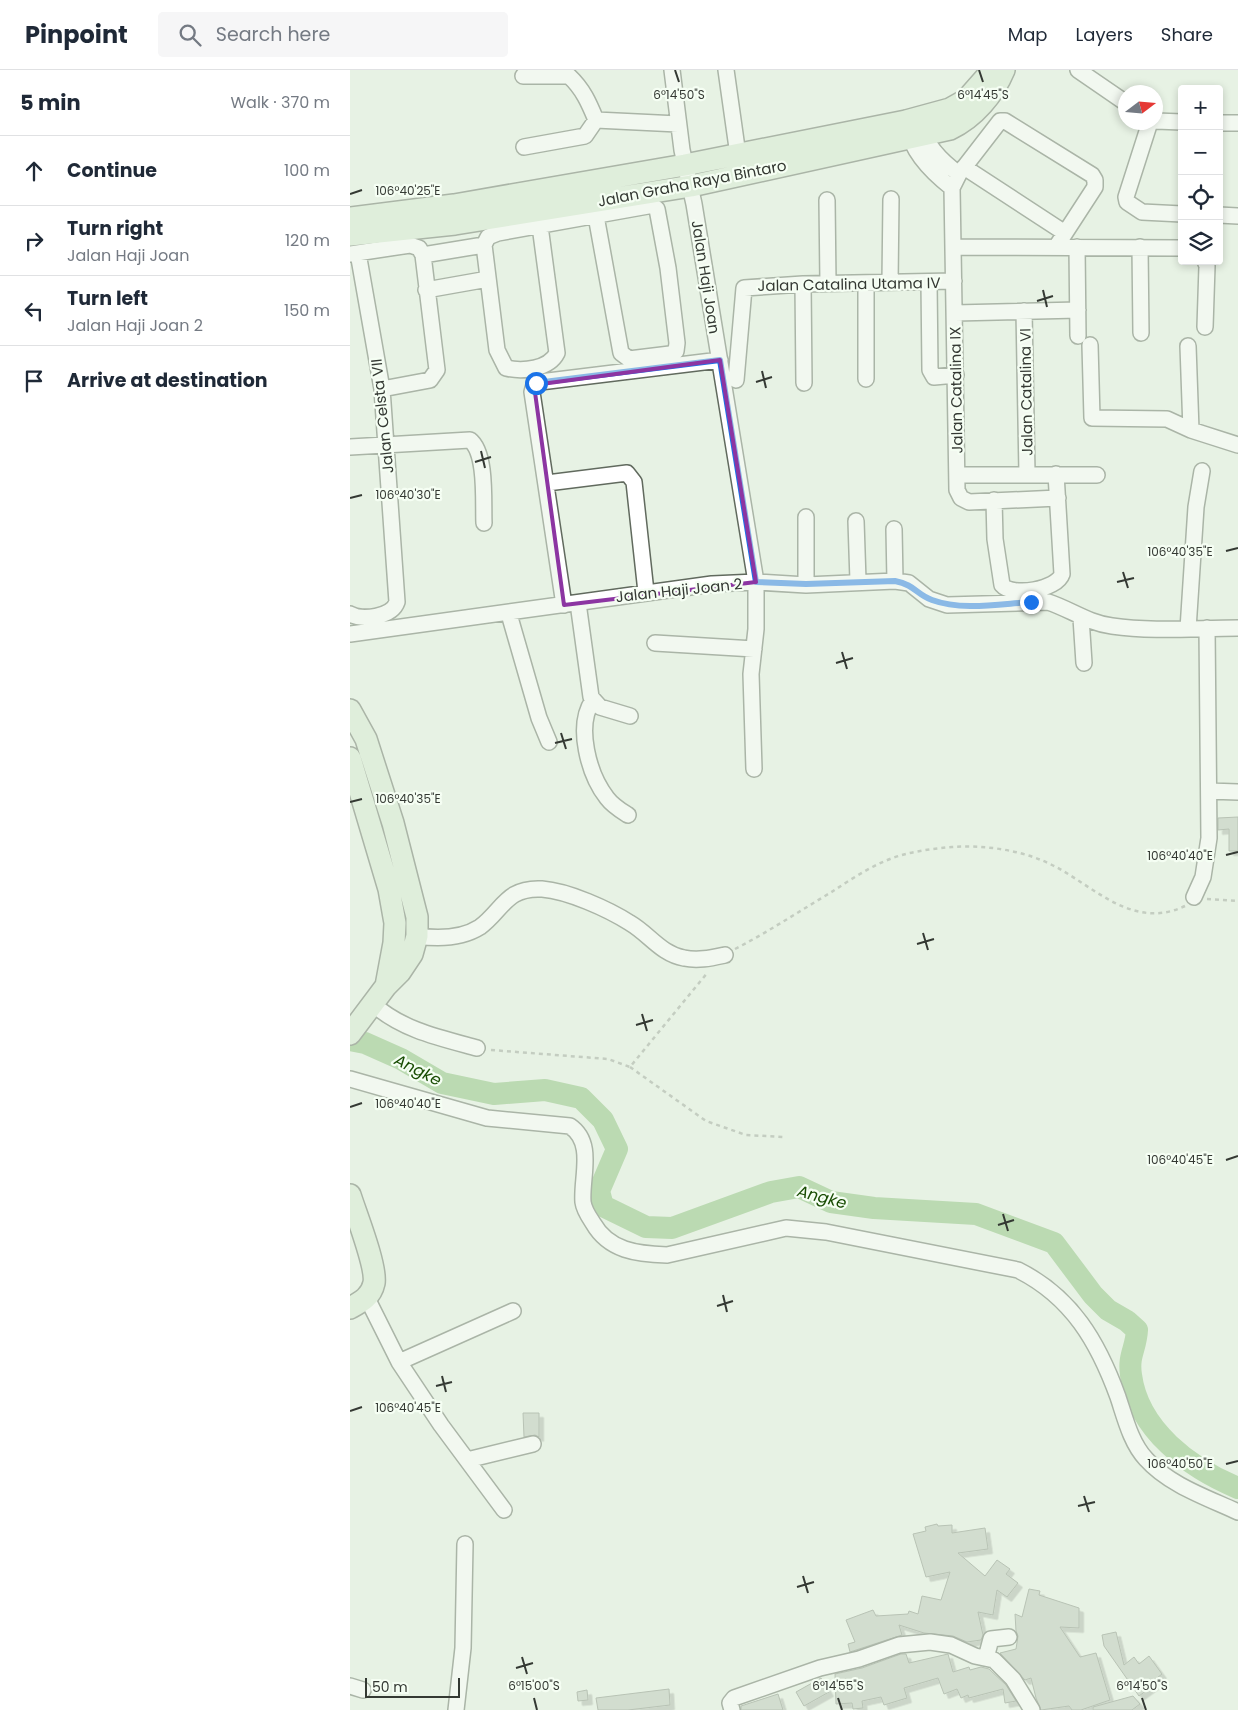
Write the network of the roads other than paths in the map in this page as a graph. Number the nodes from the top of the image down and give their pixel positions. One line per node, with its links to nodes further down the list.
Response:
1 (672, 70): 13 (street, Jalan Haji Joan)
2 (726, 70): 17 (street)
3 (993, 70): 14 (main road, Jalan Graha Raya Bintaro)
4 (1004, 70): 14 (main road, Jalan Graha Raya Bintaro)
5 (1078, 70): 7 (street)
6 (523, 76): 8 (street)
7 (1118, 98)
8 (596, 120): 13 (street); 16 (street)
9 (1163, 121): 10 (street)
10 (1178, 122)
11 (1223, 123): 12 (street)
12 (1238, 123)
13 (678, 124): 18 (street, Jalan Haji Joan)
14 (915, 128): 17 (main road, Jalan Graha Raya Bintaro); 19 (street); 20 (main road, Jalan Graha Raya Bintaro)
15 (1147, 130): 23 (street)
16 (524, 147)
17 (738, 155): 18 (main road, Jalan Graha Raya Bintaro)
18 (683, 157): 20 (street, Jalan Haji Joan); 24 (main road, Jalan Graha Raya Bintaro)
19 (958, 176): 30 (street); 30 (street); 33 (street, Jalan Catalina IX)
20 (691, 186): 24 (main road, Jalan Graha Raya Bintaro); 57 (street, Jalan Haji Joan)
21 (891, 199): 42 (street)
22 (827, 200): 45 (street)
23 (1178, 214)
24 (447, 215): 28 (main road, Jalan Graha Raya Bintaro); 32 (main road, Jalan Graha Raya Bintaro); 38 (street)
25 (1223, 215): 27 (street)
26 (596, 216): 26 (street); 29 (street)
27 (1238, 216)
28 (350, 218)
29 (540, 226): 31 (street); 41 (street)
30 (1065, 233): 34 (street)
31 (484, 245): 38 (street); 41 (street)
32 (353, 247): 39 (street); 62 (street, Jalan Celsta VII)
33 (953, 247): 34 (street); 44 (street, Jalan Catalina IX)
34 (1056, 247): 35 (street)
35 (1077, 247): 36 (street); 49 (street)
36 (1140, 247): 37 (street); 53 (street)
37 (1178, 248)
38 (450, 251): 39 (street)
39 (423, 255): 48 (street)
40 (1207, 265): 52 (street)
41 (488, 279): 48 (street)
42 (890, 282): 43 (street, Jalan Catalina Utama IV); 46 (street, Jalan Catalina Utama IV)
43 (929, 282): 44 (street, Jalan Catalina Utama IV); 58 (street)
44 (954, 282): 51 (street, Jalan Catalina IX)
45 (828, 283): 46 (street, Jalan Catalina Utama IV); 47 (street, Jalan Catalina Utama IV)
46 (866, 283): 59 (street)
47 (803, 284): 60 (street, Jalan Catalina Utama IV); 61 (street)
48 (426, 290): 62 (street)
49 (1078, 310): 50 (street); 54 (street)
50 (1024, 311): 51 (street); 68 (street, Jalan Catalina VI)
51 (955, 313): 58 (street, Jalan Catalina IX)
52 (1205, 327)
53 (1141, 333)
54 (1078, 336)
55 (1090, 345): 63 (street)
56 (1188, 346): 63 (street)
57 (720, 360): 72 (street); 81 (street, Jalan Haji Joan)
58 (956, 375): 71 (street, Jalan Catalina IX)
59 (866, 379)
60 (736, 380)
61 (804, 383)
62 (382, 389): 64 (street, Jalan Celsta VII)
63 (1191, 430): 65 (street)
64 (387, 444): 66 (street); 77 (street); 85 (street, Jalan Celsta VII)
65 (1238, 445)
66 (350, 447)
67 (1202, 471): 88 (street)
68 (1027, 474): 69 (street); 71 (street)
69 (1056, 474): 70 (street); 73 (street)
70 (1097, 474)
71 (958, 475): 74 (street, Jalan Catalina IX)
72 (547, 483): 83 (street); 84 (street)
73 (1058, 498): 74 (street); 74 (street)
74 (994, 500)
75 (806, 517): 82 (street)
76 (856, 521): 79 (street)
77 (484, 524)
78 (894, 529): 80 (street)
79 (858, 581): 80 (street, Jalan Haji Joan 2); 82 (street, Jalan Haji Joan 2)
80 (895, 581): 87 (street, Jalan Haji Joan 2)
81 (756, 582): 82 (street, Jalan Haji Joan 2); 83 (street, Jalan Haji Joan 2); 93 (street, Jalan Haji Joan)
82 (806, 584)
83 (646, 592): 84 (street, Jalan Haji Joan 2)
84 (571, 604): 86 (street, Jalan Haji Joan 2); 95 (street)
85 (350, 614)
86 (508, 614): 91 (street, Jalan Haji Joan 2); 98 (street)
87 (1081, 618): 88 (street, Jalan Haji Joan 2); 94 (street)
88 (1188, 628): 89 (street, Jalan Haji Joan 2)
89 (1207, 628): 90 (street, Jalan Haji Joan 2); 101 (street)
90 (1238, 628)
91 (350, 634)
92 (655, 643): 93 (street)
93 (754, 649): 100 (street, Jalan Haji Joan)
94 (1084, 663)
95 (593, 700): 97 (street); 103 (street)
96 (350, 710): 105 (main road)
97 (630, 716)
98 (549, 742)
99 (350, 758): 107 (main road)
100 (754, 768)
101 (1209, 791): 102 (street); 104 (street)
102 (1238, 792)
103 (628, 815)
104 (1194, 897)
105 (417, 936): 106 (street); 107 (main road)
106 (725, 955)
107 (386, 986): 108 (main road)
108 (368, 1010): 109 (main road); 110 (street)
109 (350, 1034)
110 (477, 1048)
111 (350, 1079): 119 (street)
112 (350, 1195): 113 (main road)
113 (359, 1303): 115 (street)
114 (513, 1311): 115 (street)
115 (400, 1362): 117 (street)
116 (533, 1444): 117 (street)
117 (467, 1460): 118 (street)
118 (504, 1510)
119 (1238, 1512)
120 (465, 1544): 123 (street)
121 (1009, 1637): 122 (street)
122 (986, 1658): 124 (street); 125 (street)
123 (456, 1710)
124 (732, 1710)
125 (1032, 1710)

